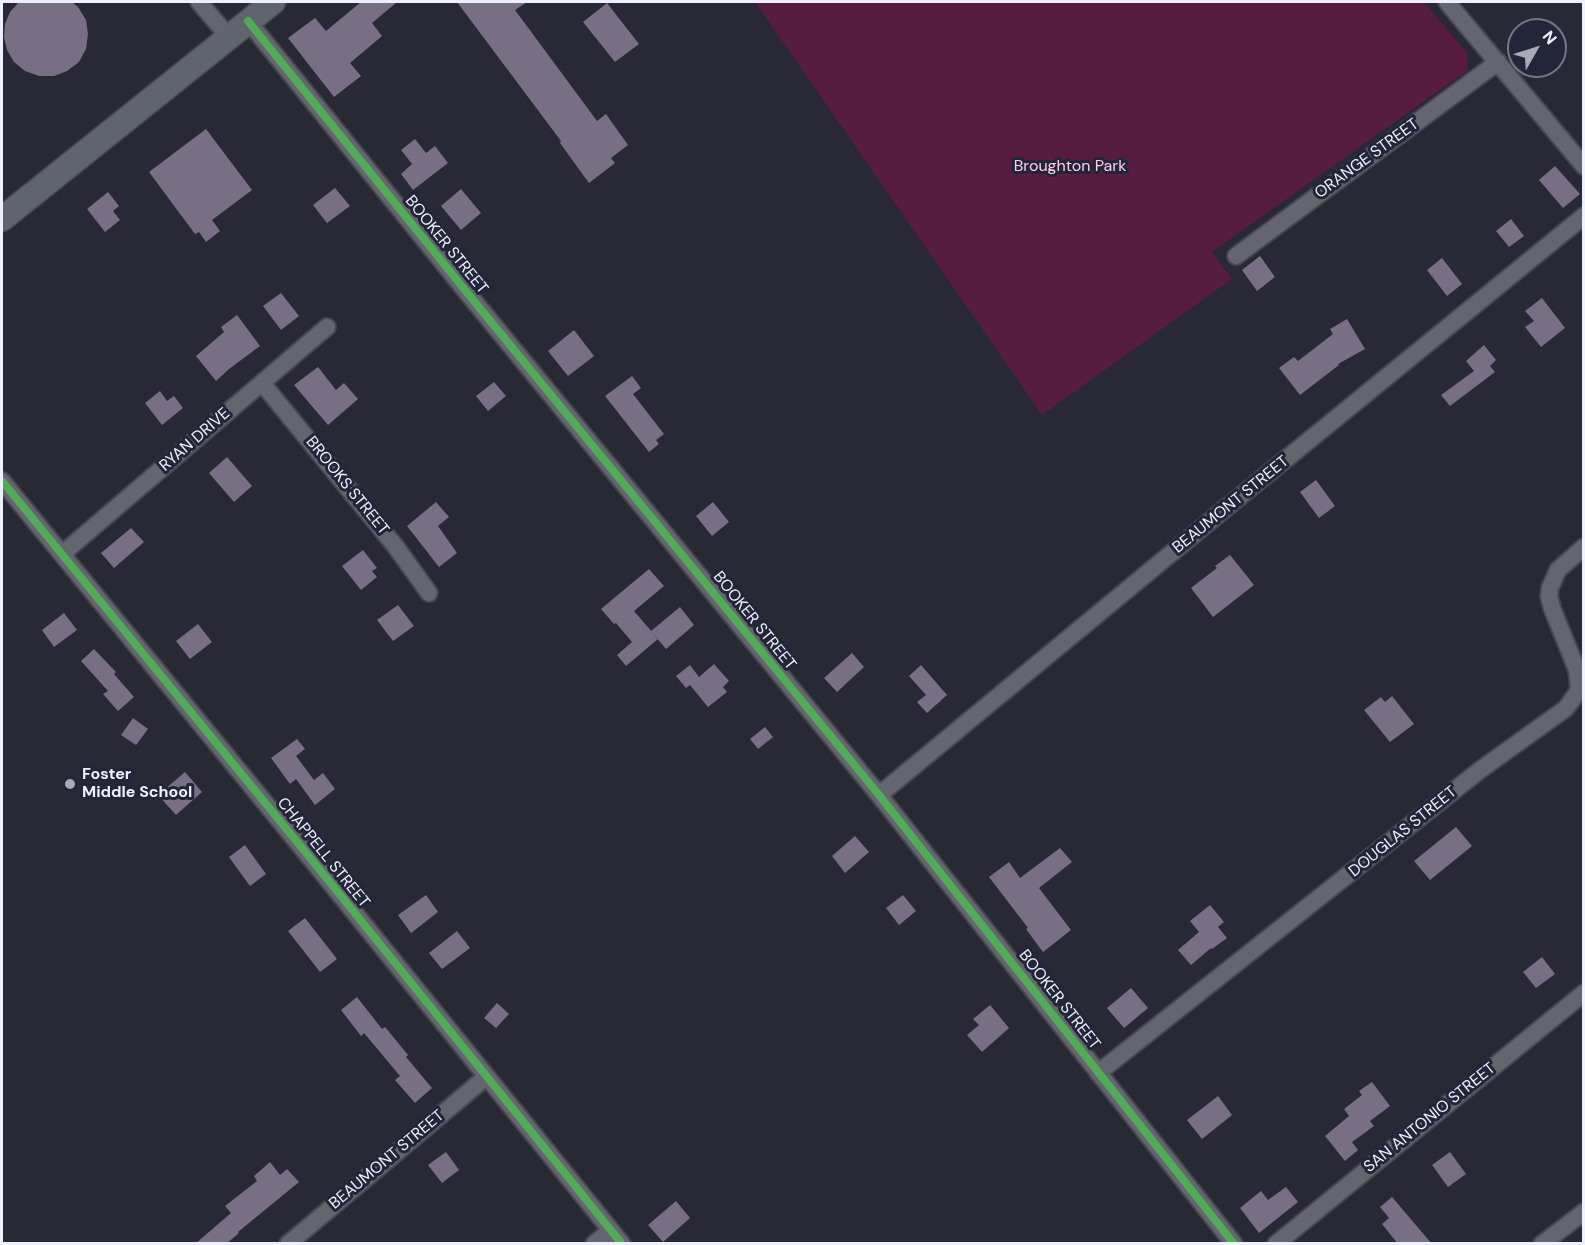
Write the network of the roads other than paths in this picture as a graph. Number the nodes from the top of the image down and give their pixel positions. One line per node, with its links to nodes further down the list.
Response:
1 (199, 2): 5 (street)
2 (273, 2): 4 (street)
3 (1448, 2): 6 (street)
4 (248, 21): 5 (street); 17 (street, BOOKER STREET)
5 (228, 36): 9 (street)
6 (1498, 62): 7 (street); 10 (street, ORANGE STREET)
7 (1584, 166)
8 (1584, 216): 17 (street, BEAUMONT STREET)
9 (2, 219)
10 (1236, 256)
11 (327, 327): 12 (street, RYAN DRIVE)
12 (262, 383): 15 (street, RYAN DRIVE); 16 (street, BROOKS STREET)
13 (2, 481): 15 (street, CHAPPELL STREET)
14 (1584, 547): 19 (street, DOUGLAS STREET)
15 (62, 554): 20 (street, CHAPPELL STREET)
16 (429, 593)
17 (879, 795): 19 (street, BOOKER STREET)
18 (1584, 993): 27 (street, SAN ANTONIO STREET)
19 (1098, 1073): 26 (street, BOOKER STREET)
20 (486, 1077): 22 (street, CHAPPELL STREET); 23 (street, BEAUMONT STREET)
21 (1584, 1212): 28 (street)
22 (611, 1230): 24 (street); 25 (street, CHAPPELL STREET)
23 (288, 1244)
24 (594, 1244)
25 (622, 1244)
26 (1234, 1244)
27 (1276, 1244)
28 (1542, 1244)

